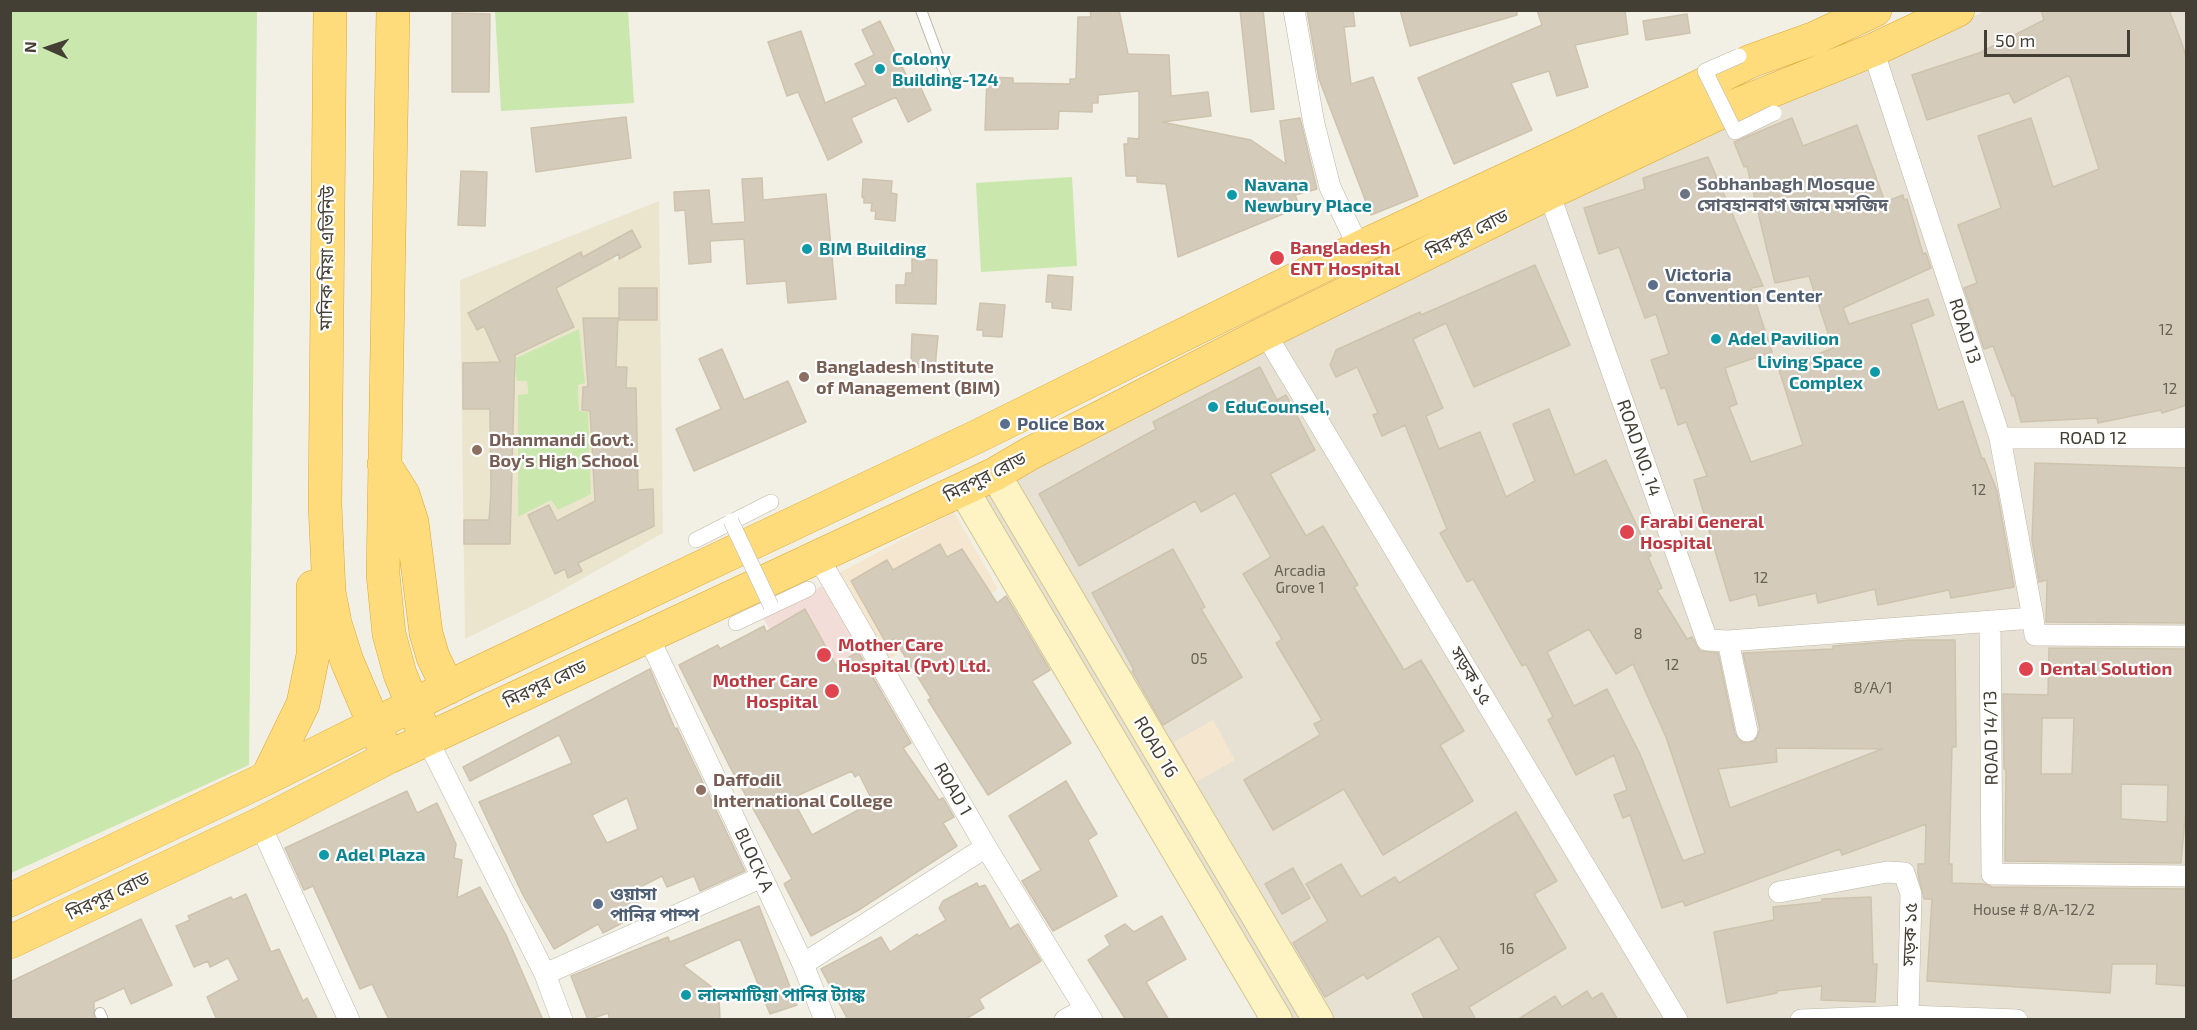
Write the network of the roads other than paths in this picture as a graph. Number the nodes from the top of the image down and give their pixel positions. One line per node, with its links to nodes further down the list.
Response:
1 (330, 10): 22 (highway, মানিক মিয়া এভিনিউ)
2 (393, 10): 18 (highway)
3 (921, 10): 9 (lane)
4 (1294, 10): 13 (street)
5 (1875, 10): 11 (highway, মিরপুর রোড)
6 (1958, 10): 7 (highway, মিরপুর রোড)
7 (1873, 50): 11 (highway, মিরপুর রোড); 16 (street, ROAD 13)
8 (1739, 56): 10 (street, bridge)
9 (946, 78)
10 (1774, 114)
11 (1586, 159): 12 (highway, মিরপুর রোড); 13 (highway, মিরপুর রোড)
12 (1549, 193): 14 (highway, মিরপুর রোড); 33 (street, ROAD NO. 14)
13 (1359, 248): 15 (highway, মিরপুর রোড)
14 (1265, 333): 19 (highway, মিরপুর রোড); 60 (street, সড়ক ১৫)
15 (976, 437): 19 (highway); 34 (highway, মিরপুর রোড)
16 (2000, 438): 17 (street, ROAD 12); 28 (street, ROAD 13)
17 (2187, 438)
18 (384, 462): 34 (highway); 35 (highway)
19 (995, 474): 20 (highway, মিরপুর রোড); 43 (main road, ROAD 16)
20 (963, 489): 25 (highway, মিরপুর রোড); 44 (main road, ROAD 16)
21 (771, 502): 23 (street)
22 (325, 506): 36 (highway, মানিক মিয়া এভিনিউ); 40 (highway, মানিক মিয়া এভিনিউ)
23 (731, 521): 24 (street); 27 (street, bridge)
24 (696, 540)
25 (818, 557): 31 (highway, মিরপুর রোড); 42 (street, ROAD 1)
26 (808, 589): 27 (street)
27 (771, 606): 30 (street)
28 (2033, 618): 29 (street); 32 (street)
29 (1990, 621): 33 (street, ROAD NO. 14); 45 (street, ROAD 14/13)
30 (736, 623)
31 (648, 636): 38 (highway, মিরপুর রোড); 46 (street, BLOCK A)
32 (2187, 636)
33 (1728, 641): 37 (street)
34 (448, 688): 35 (highway, মিরপুর রোড)
35 (411, 705): 36 (highway, মিরপুর রোড); 38 (highway)
36 (373, 723): 39 (highway, মানিক মিয়া এভিনিউ); 40 (highway, মিরপুর রোড)
37 (1748, 731)
38 (427, 740): 39 (highway, মিরপুর রোড); 51 (street)
39 (389, 757): 41 (highway, মিরপুর রোড)
40 (267, 778): 48 (highway, মিরপুর রোড)
41 (260, 824): 49 (highway, মিরপুর রোড); 54 (street)
42 (986, 847): 50 (street); 52 (street, ROAD 1)
43 (1218, 851): 44 (main road); 59 (main road, ROAD 16)
44 (1189, 871): 58 (main road, ROAD 16)
45 (2187, 876)
46 (762, 877): 50 (street, BLOCK A); 51 (street)
47 (1779, 892): 53 (street, সড়ক ১৫)
48 (10, 900)
49 (10, 942)
50 (803, 964): 56 (street, BLOCK A)
51 (545, 974): 55 (street)
52 (1089, 1014): 57 (street)
53 (1908, 1016): 61 (street); 62 (street)
54 (349, 1020)
55 (562, 1020)
56 (825, 1020)
57 (1065, 1020)
58 (1277, 1020)
59 (1318, 1020)
60 (1677, 1020)
61 (1801, 1020)
62 (2017, 1020)

